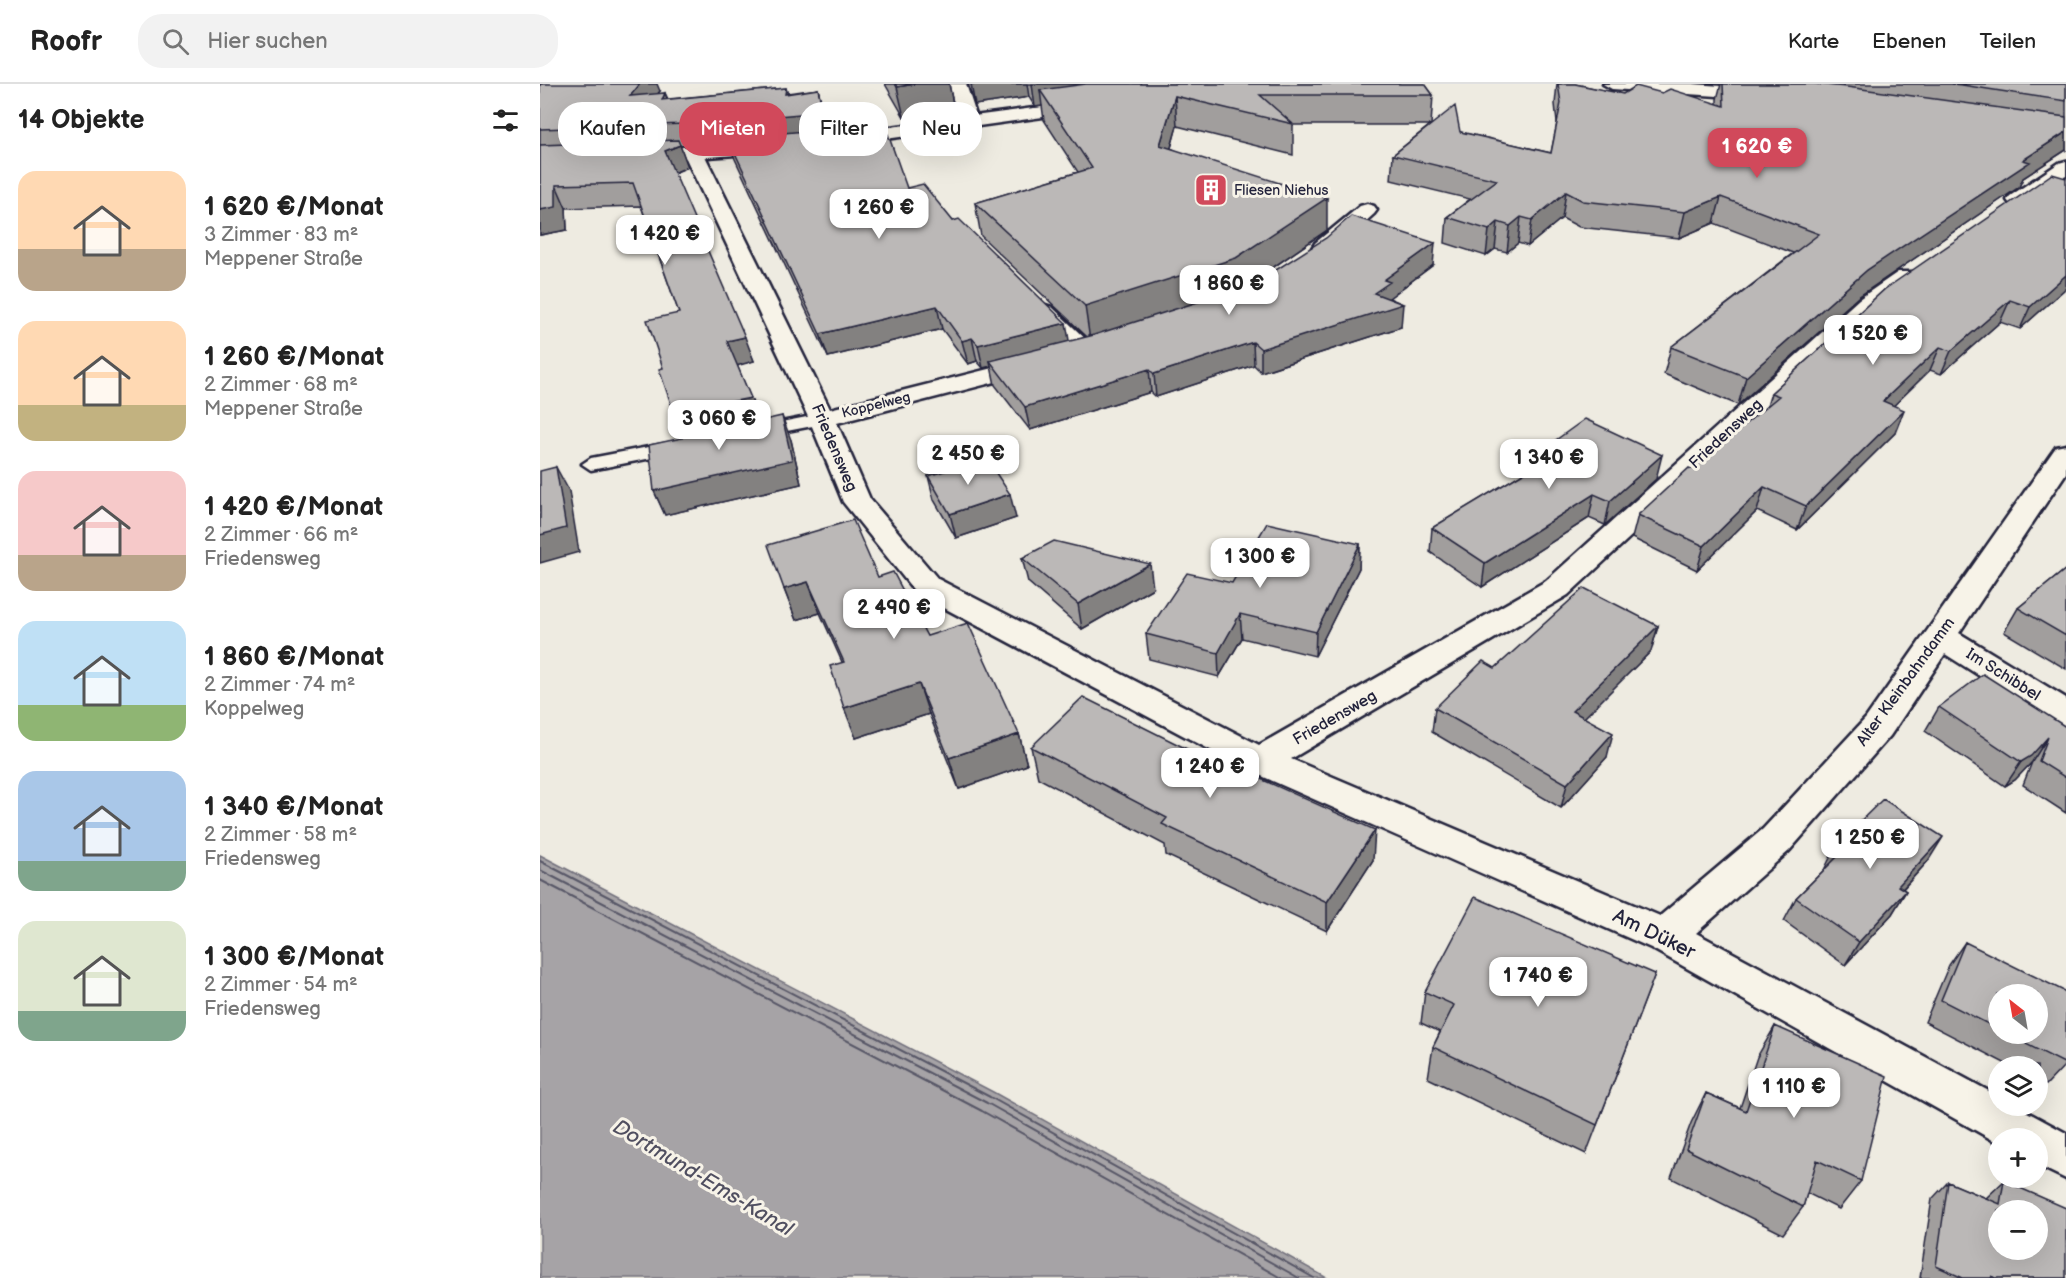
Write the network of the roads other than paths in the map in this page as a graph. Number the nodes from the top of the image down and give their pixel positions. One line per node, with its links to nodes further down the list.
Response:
1 (957, 84): 4 (street)
2 (1612, 84): 3 (street)
3 (1779, 96)
4 (963, 102)
5 (1100, 104): 6 (street)
6 (982, 122)
7 (900, 133): 8 (street)
8 (787, 147)
9 (679, 155): 11 (street)
10 (695, 156): 19 (street, Friedensweg)
11 (623, 157)
12 (2066, 166): 14 (street)
13 (1367, 210): 15 (street)
14 (2000, 212)
15 (1308, 259)
16 (1924, 265): 26 (street, Friedensweg)
17 (1036, 301): 18 (lane, Koppelweg)
18 (1079, 353): 19 (street, Koppelweg)
19 (822, 419): 20 (lane, Koppelweg); 26 (street, Friedensweg)
20 (741, 435)
21 (695, 444): 23 (lane)
22 (2066, 453): 24 (street, Alter Kleinbahndamm)
23 (591, 464)
24 (1939, 636): 25 (street, Im Schibbel); 27 (street, Alter Kleinbahndamm)
25 (2066, 714)
26 (1260, 761): 27 (street, Am Düker)
27 (1665, 936): 28 (street, Am Düker)
28 (2014, 1128)
29 (2048, 1147): 30 (street)
30 (2066, 1157)

